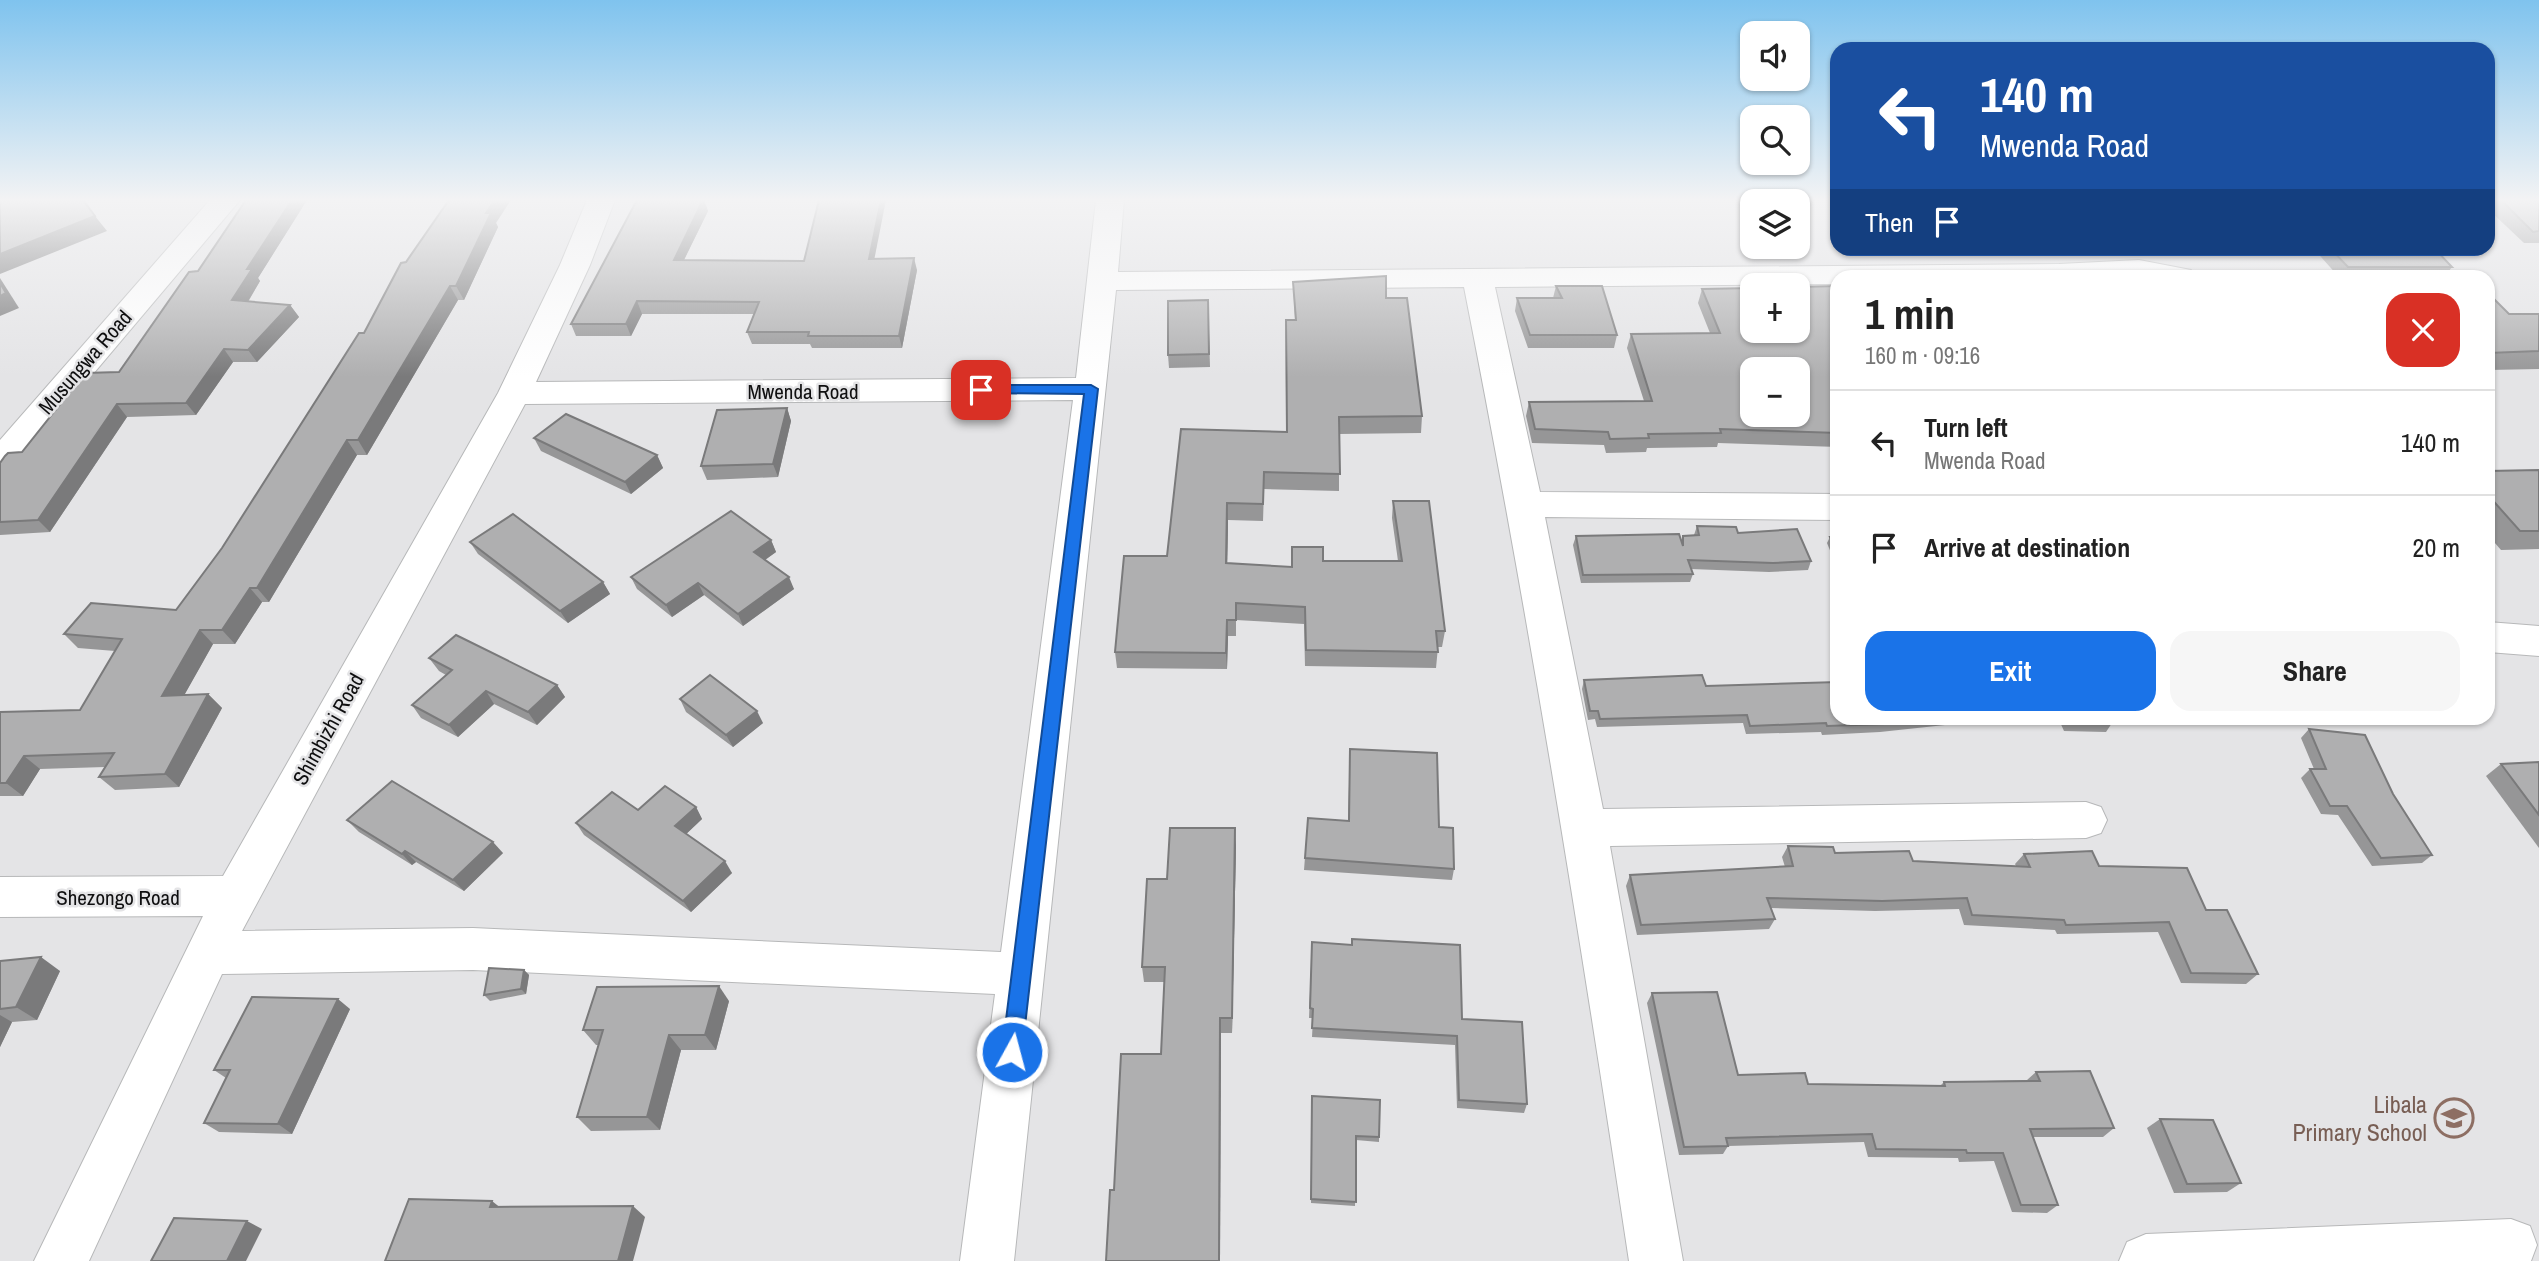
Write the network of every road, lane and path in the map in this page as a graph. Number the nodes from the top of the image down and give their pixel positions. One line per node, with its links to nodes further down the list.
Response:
1 (176, 259): 11 (street, Musungwa Road)
2 (577, 259): 10 (street, Shimbizhi Road)
3 (1103, 259): 8 (street)
4 (2119, 270): 5 (street)
5 (2145, 270)
6 (1830, 275): 7 (street)
7 (1478, 279): 8 (street); 12 (street)
8 (1100, 281): 9 (street)
9 (1091, 389): 10 (street, Mwenda Road); 21 (street)
10 (514, 393): 18 (street, Shimbizhi Road)
11 (0, 462)
12 (1525, 504): 13 (street); 17 (street)
13 (1830, 507)
14 (2495, 638): 15 (street)
15 (2539, 641)
16 (2086, 820): 17 (street)
17 (1586, 828): 25 (street)
18 (236, 896): 19 (street, Shezongo Road); 20 (street, Shimbizhi Road)
19 (0, 897)
20 (210, 953): 21 (street); 23 (street, Shimbizhi Road)
21 (1021, 974): 24 (street)
22 (2511, 1245): 26 (street)
23 (61, 1261)
24 (987, 1261)
25 (1656, 1261)
26 (2146, 1261)

